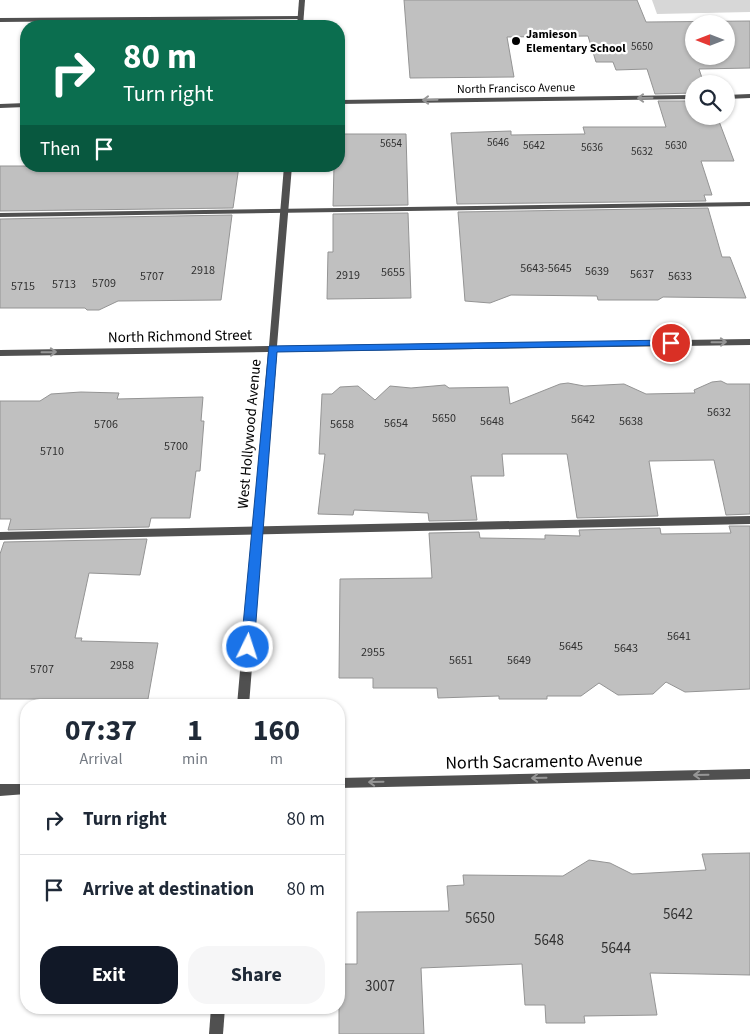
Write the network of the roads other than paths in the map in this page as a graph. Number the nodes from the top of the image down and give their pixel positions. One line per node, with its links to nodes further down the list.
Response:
1 (302, 0): 2 (street)
2 (300, 17): 3 (street)
3 (0, 20)
4 (750, 96): 6 (street)
5 (685, 97): 7 (street, North Francisco Avenue, one-way to 7)
6 (735, 97)
7 (345, 102)
8 (20, 105): 9 (street)
9 (0, 106)
10 (287, 172): 12 (street, West Hollywood Avenue)
11 (750, 204): 12 (street)
12 (284, 211): 13 (street); 15 (street, West Hollywood Avenue)
13 (0, 215)
14 (750, 342): 15 (street, North Richmond Street, one-way to 14)
15 (272, 349): 16 (street, North Richmond Street, one-way to 15); 18 (street, West Hollywood Avenue)
16 (0, 353)
17 (750, 520): 18 (street)
18 (257, 530): 19 (street); 20 (street, West Hollywood Avenue)
19 (0, 536)
20 (243, 699)
21 (750, 774): 22 (street, North Sacramento Avenue, one-way to 22)
22 (345, 783)
23 (0, 790): 24 (street)
24 (20, 790)
25 (218, 1014): 26 (street)
26 (216, 1034)

